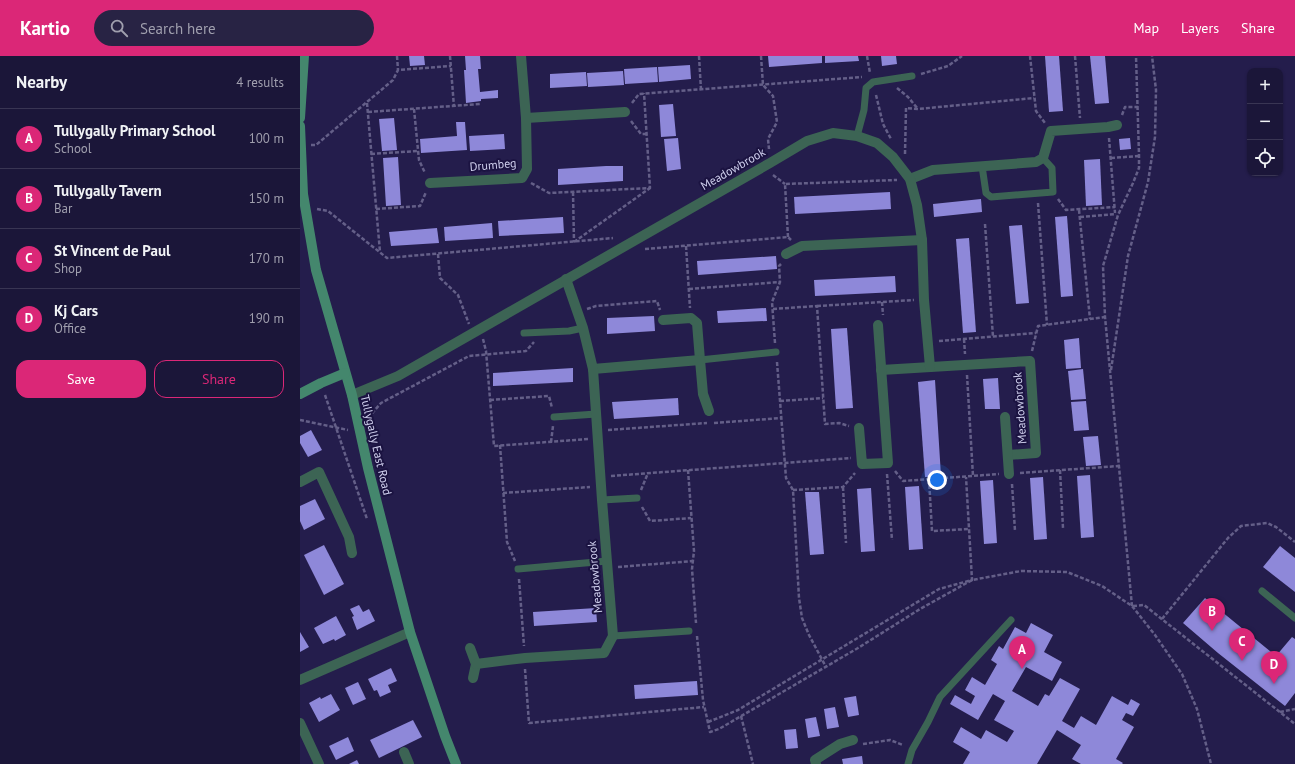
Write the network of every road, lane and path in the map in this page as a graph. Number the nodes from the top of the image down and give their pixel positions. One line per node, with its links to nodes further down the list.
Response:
1 (304, 56): 30 (street)
2 (397, 56): 14 (path)
3 (450, 56): 13 (path)
4 (521, 56): 31 (street, Drumbeg)
5 (699, 56): 19 (path)
6 (761, 56): 18 (path)
7 (867, 56): 17 (path)
8 (962, 56): 15 (path)
9 (1030, 56): 21 (path)
10 (1075, 56): 34 (path)
11 (1136, 56): 24 (path)
12 (1152, 56): 104 (path)
13 (451, 66): 14 (path); 25 (path)
14 (398, 70): 22 (path)
15 (912, 76): 16 (lane)
16 (890, 79): 17 (lane); 27 (path)
17 (873, 82): 18 (path); 37 (lane); 38 (path)
18 (763, 85): 19 (path); 48 (path)
19 (701, 90): 20 (path)
20 (644, 94): 29 (path); 36 (path)
21 (1034, 98): 27 (path); 35 (path)
22 (367, 103): 28 (path); 39 (path)
23 (480, 104): 25 (path)
24 (1138, 106): 33 (path); 44 (path)
25 (454, 107): 26 (path)
26 (414, 109): 28 (path); 41 (path)
27 (918, 109): 43 (path)
28 (368, 112): 42 (path)
29 (625, 112): 31 (street); 36 (path)
30 (300, 118)
31 (526, 118): 50 (street, Drumbeg)
32 (300, 126): 39 (street, Tullygally East Road)
33 (1113, 126): 34 (street); 47 (path)
34 (1080, 128): 35 (street)
35 (1051, 131): 46 (street)
36 (647, 134): 53 (path)
37 (857, 136): 48 (street, Meadowbrook); 51 (street, Meadowbrook)
38 (892, 140)
39 (301, 144): 57 (street, Tullygally East Road)
40 (901, 150): 43 (path)
41 (418, 151): 42 (path); 52 (path)
42 (371, 154): 59 (path)
43 (905, 154): 45 (path)
44 (1139, 156): 47 (path); 61 (path)
45 (906, 158)
46 (1044, 158): 49 (street); 55 (lane)
47 (1111, 158): 58 (path)
48 (770, 163): 68 (street, Meadowbrook)
49 (982, 166): 51 (street); 56 (lane)
50 (522, 178): 52 (street, Drumbeg); 54 (path)
51 (910, 179): 64 (path); 66 (street, Meadowbrook)
52 (430, 183): 59 (path)
53 (650, 188): 54 (path); 67 (path)
54 (573, 192): 67 (path)
55 (1053, 192): 56 (lane); 60 (path)
56 (1037, 193): 86 (path)
57 (305, 206): 71 (path); 103 (street, Tullygally East Road)
58 (1115, 207): 60 (path); 61 (path)
59 (376, 209): 71 (path)
60 (1079, 210): 62 (path)
61 (1116, 214): 62 (path); 81 (path)
62 (1080, 217): 83 (path)
63 (985, 224): 92 (path)
64 (788, 237): 65 (path); 70 (path)
65 (777, 238): 69 (path); 73 (path)
66 (922, 240): 70 (street); 77 (street, Meadowbrook)
67 (574, 242): 68 (path); 72 (path)
68 (630, 243): 69 (path); 74 (street, Meadowbrook)
69 (686, 246): 76 (path)
70 (802, 246): 73 (street)
71 (380, 253): 72 (path)
72 (438, 254): 91 (path)
73 (786, 254): 75 (path)
74 (566, 279): 80 (street, Meadowbrook); 91 (street, Meadowbrook)
75 (780, 282): 76 (path); 79 (path)
76 (689, 289): 82 (path)
77 (924, 300): 78 (path); 94 (street, Meadowbrook)
78 (817, 306): 79 (path); 108 (path)
79 (773, 309): 95 (path)
80 (577, 312): 84 (path); 87 (street, Meadowbrook)
81 (1105, 317): 83 (path); 104 (path)
82 (691, 318): 84 (street); 97 (street)
83 (1090, 319): 86 (path)
84 (663, 320)
85 (878, 325): 102 (street)
86 (1046, 325): 90 (path)
87 (583, 328): 88 (lane); 101 (street, Meadowbrook)
88 (543, 332): 89 (lane); 96 (path)
89 (524, 333)
90 (1036, 333): 92 (path); 98 (path)
91 (472, 334): 107 (street, Meadowbrook)
92 (993, 337): 94 (path)
93 (485, 342): 96 (path)
94 (928, 342): 100 (street, Meadowbrook)
95 (776, 352): 97 (lane); 110 (path)
96 (487, 355): 109 (path); 119 (path)
97 (700, 360): 101 (street); 111 (street)
98 (1030, 361): 99 (street, Meadowbrook); 123 (street, Meadowbrook)
99 (966, 365): 100 (street, Meadowbrook); 131 (path)
100 (930, 366): 102 (street, Meadowbrook)
101 (593, 369): 112 (street, Meadowbrook)
102 (881, 370): 125 (street)
103 (345, 373): 105 (street); 107 (street, Tullygally East Road)
104 (1110, 374): 155 (path)
105 (321, 383): 106 (street); 117 (path)
106 (300, 394)
107 (352, 395): 119 (street, Tullygally East Road)
108 (823, 398): 110 (path); 118 (path)
109 (490, 400): 114 (path); 122 (path)
110 (780, 401): 115 (path)
111 (709, 411)
112 (596, 414): 114 (lane); 120 (street, Meadowbrook)
113 (1005, 416): 123 (street, Meadowbrook)
114 (554, 417): 121 (path)
115 (781, 418): 120 (path); 126 (path)
116 (300, 420): 117 (path)
117 (335, 428): 119 (path); 142 (path)
118 (860, 428): 124 (street)
119 (359, 429): 160 (street, Tullygally East Road)
120 (597, 435): 121 (path); 134 (street, Meadowbrook)
121 (551, 442): 122 (path)
122 (500, 445): 138 (path)
123 (1008, 455): 130 (street, Meadowbrook)
124 (862, 461): 125 (street); 126 (path); 136 (path)
125 (886, 463): 146 (path)
126 (785, 464): 127 (path); 137 (path)
127 (688, 470): 129 (path); 141 (path)
128 (1060, 470): 144 (path)
129 (648, 473): 134 (path); 139 (path)
130 (1009, 474): 145 (path)
131 (973, 476)
132 (966, 477): 143 (path)
133 (929, 479): 143 (path)
134 (600, 481): 138 (path); 140 (street, Meadowbrook)
135 (300, 482): 149 (street)
136 (844, 487): 137 (path); 148 (path)
137 (794, 490): 164 (path)
138 (503, 493): 152 (path)
139 (637, 498): 140 (lane); 141 (path)
140 (602, 500): 151 (street, Meadowbrook)
141 (691, 518): 150 (path)
142 (368, 520)
143 (969, 528): 153 (path)
144 (1063, 528)
145 (1015, 531)
146 (892, 540)
147 (1295, 542): 157 (path)
148 (846, 543)
149 (352, 553)
150 (693, 561): 151 (path); 169 (path)
151 (608, 564): 152 (lane); 161 (street, Meadowbrook)
152 (518, 569): 163 (path)
153 (972, 580): 155 (path); 164 (path); 166 (path)
154 (1262, 592): 156 (lane)
155 (1132, 606): 157 (path); 185 (path)
156 (1295, 618)
157 (1162, 619): 171 (path)
158 (1011, 620): 184 (lane)
159 (689, 631): 161 (lane)
160 (410, 632): 168 (street); 182 (street, Tullygally East Road)
161 (613, 636): 163 (street)
162 (470, 648): 165 (street)
163 (525, 658): 165 (street); 169 (path)
164 (822, 660): 166 (path); 173 (path)
165 (476, 664): 167 (street)
166 (826, 667): 172 (path)
167 (473, 678)
168 (300, 680)
169 (704, 707): 173 (path)
170 (1295, 709): 171 (path)
171 (1279, 712): 175 (path)
172 (741, 716): 173 (path); 183 (path)
173 (708, 722)
174 (300, 723): 180 (street)
175 (1295, 724)
176 (890, 740): 177 (path)
177 (858, 742): 179 (street)
178 (404, 752): 181 (street)
179 (812, 763)
180 (319, 764)
181 (409, 764)
182 (456, 764)
183 (753, 764)
184 (908, 764)
185 (1211, 764)

